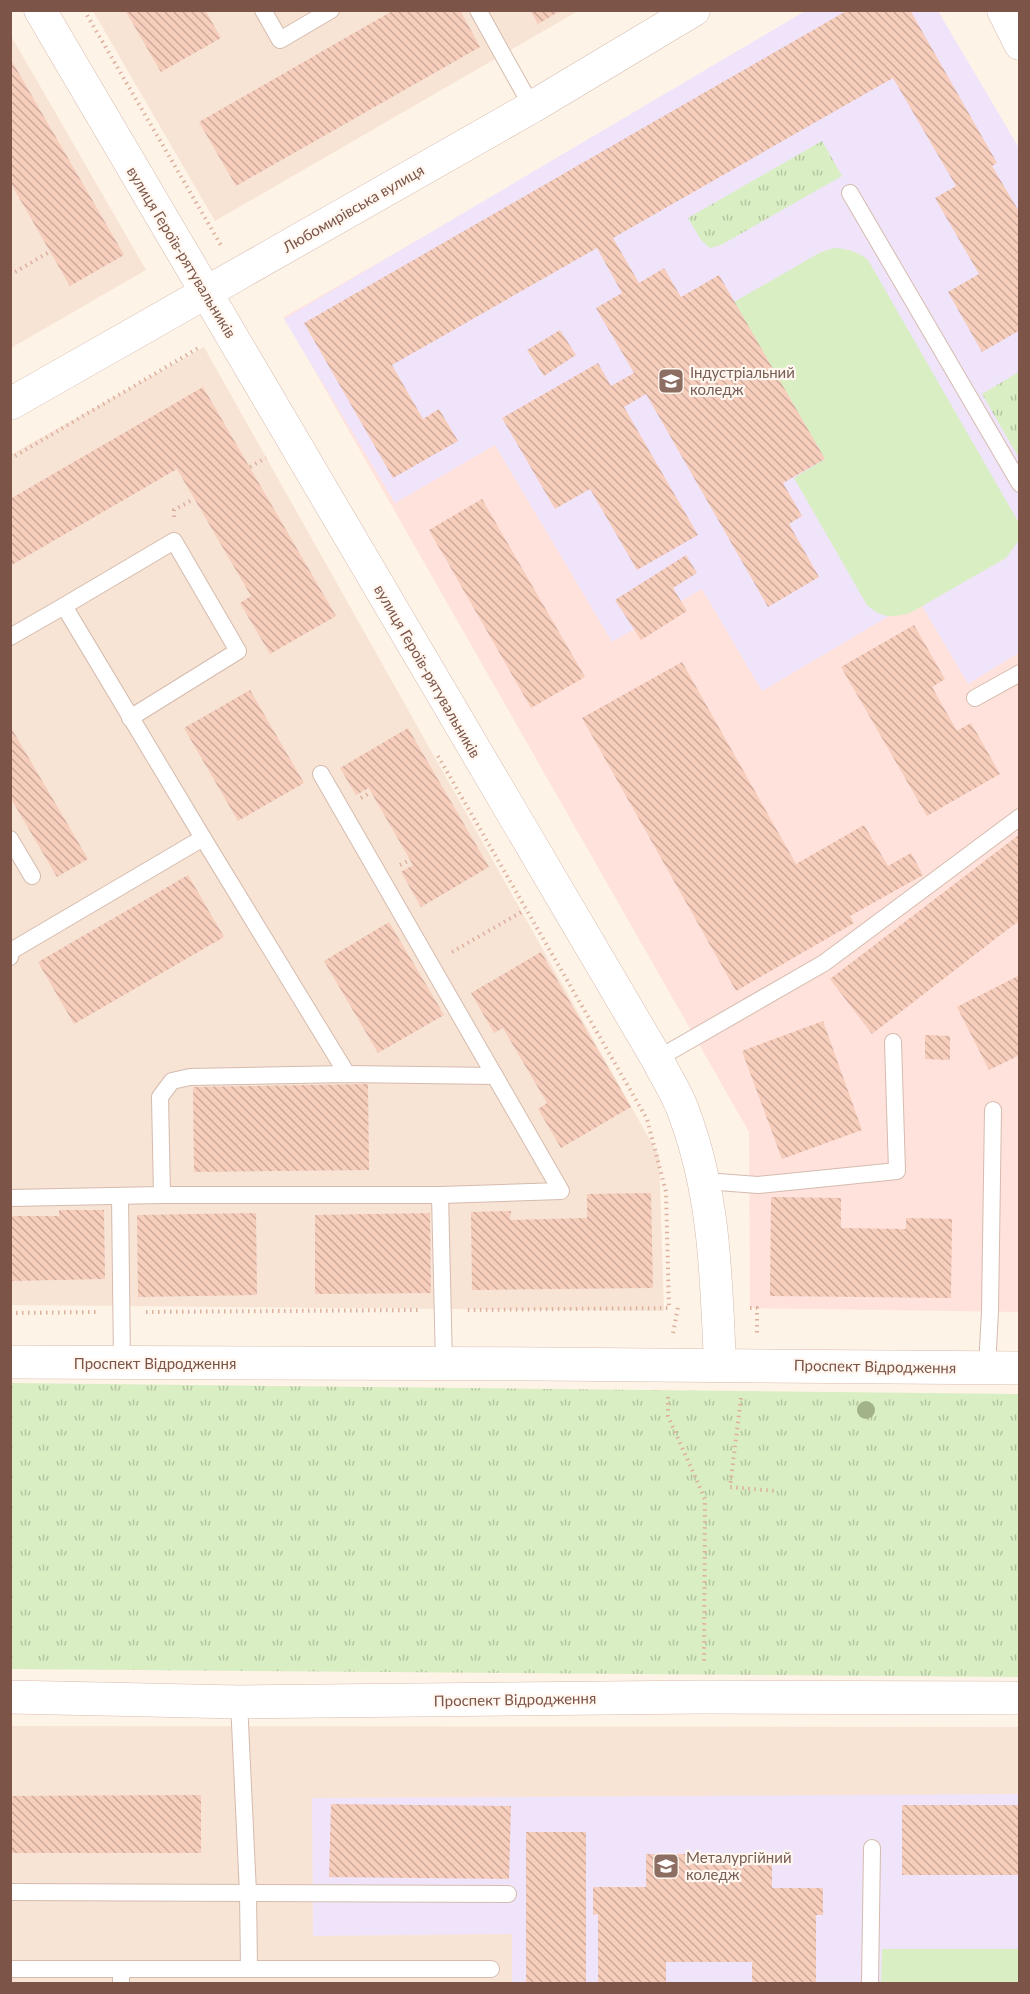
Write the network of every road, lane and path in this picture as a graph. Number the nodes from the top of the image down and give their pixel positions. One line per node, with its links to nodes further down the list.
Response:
1 (40, 10): 12 (street, вулиця Героїв-рятувальників)
2 (263, 10): 3 (lane)
3 (331, 10)
4 (478, 10): 8 (lane)
5 (693, 10): 8 (street, Любомирівська вулиця)
6 (1003, 10): 7 (street)
7 (1020, 44)
8 (532, 106): 12 (street, Любомирівська вулиця)
9 (850, 193): 16 (lane)
10 (51, 251): 11 (path)
11 (10, 275)
12 (205, 292): 13 (street, Любомирівська вулиця); 31 (street, вулиця Героїв-рятувальників)
13 (10, 404)
14 (266, 457): 15 (path)
15 (250, 467)
16 (1020, 484)
17 (64, 606): 18 (lane); 21 (lane); 21 (lane)
18 (10, 637)
19 (1020, 673): 20 (lane)
20 (975, 698)
21 (130, 718): 24 (lane)
22 (321, 774): 29 (lane)
23 (1020, 817): 31 (lane)
24 (202, 838): 28 (lane); 32 (lane)
25 (10, 839): 26 (lane)
26 (32, 876)
27 (525, 910): 29 (path)
28 (10, 957)
29 (431, 965): 33 (lane)
30 (893, 1042): 35 (lane)
31 (657, 1059): 35 (street, вулиця Героїв-рятувальників)
32 (347, 1074): 33 (lane); 36 (lane)
33 (495, 1076): 37 (lane)
34 (993, 1110): 48 (lane)
35 (705, 1181): 46 (street, вулиця Героїв-рятувальників)
36 (162, 1195): 37 (lane); 38 (lane)
37 (440, 1195): 44 (lane)
38 (120, 1196): 39 (lane); 43 (lane)
39 (10, 1198)
40 (678, 1307): 45 (path)
41 (757, 1308): 47 (path)
42 (10, 1362): 43 (main road, Проспект Відродження)
43 (122, 1362): 44 (main road, Проспект Відродження)
44 (444, 1364): 45 (main road, Проспект Відродження)
45 (667, 1364): 46 (main road, Проспект Відродження); 52 (path)
46 (720, 1364): 47 (main road, Проспект Відродження)
47 (758, 1364): 48 (main road, Проспект Відродження); 50 (path)
48 (987, 1367): 49 (main road, Проспект Відродження)
49 (1020, 1368)
50 (776, 1491)
51 (10, 1697): 54 (main road, Проспект Відродження)
52 (704, 1697): 53 (main road, Проспект Відродження); 54 (main road, Проспект Відродження)
53 (1020, 1698)
54 (239, 1702): 57 (lane)
55 (872, 1848): 63 (lane)
56 (10, 1892): 57 (lane)
57 (248, 1893): 58 (lane); 60 (lane)
58 (508, 1894)
59 (10, 1969): 62 (lane)
60 (249, 1969): 61 (lane); 62 (lane)
61 (491, 1969)
62 (121, 1976)
63 (870, 1983)

